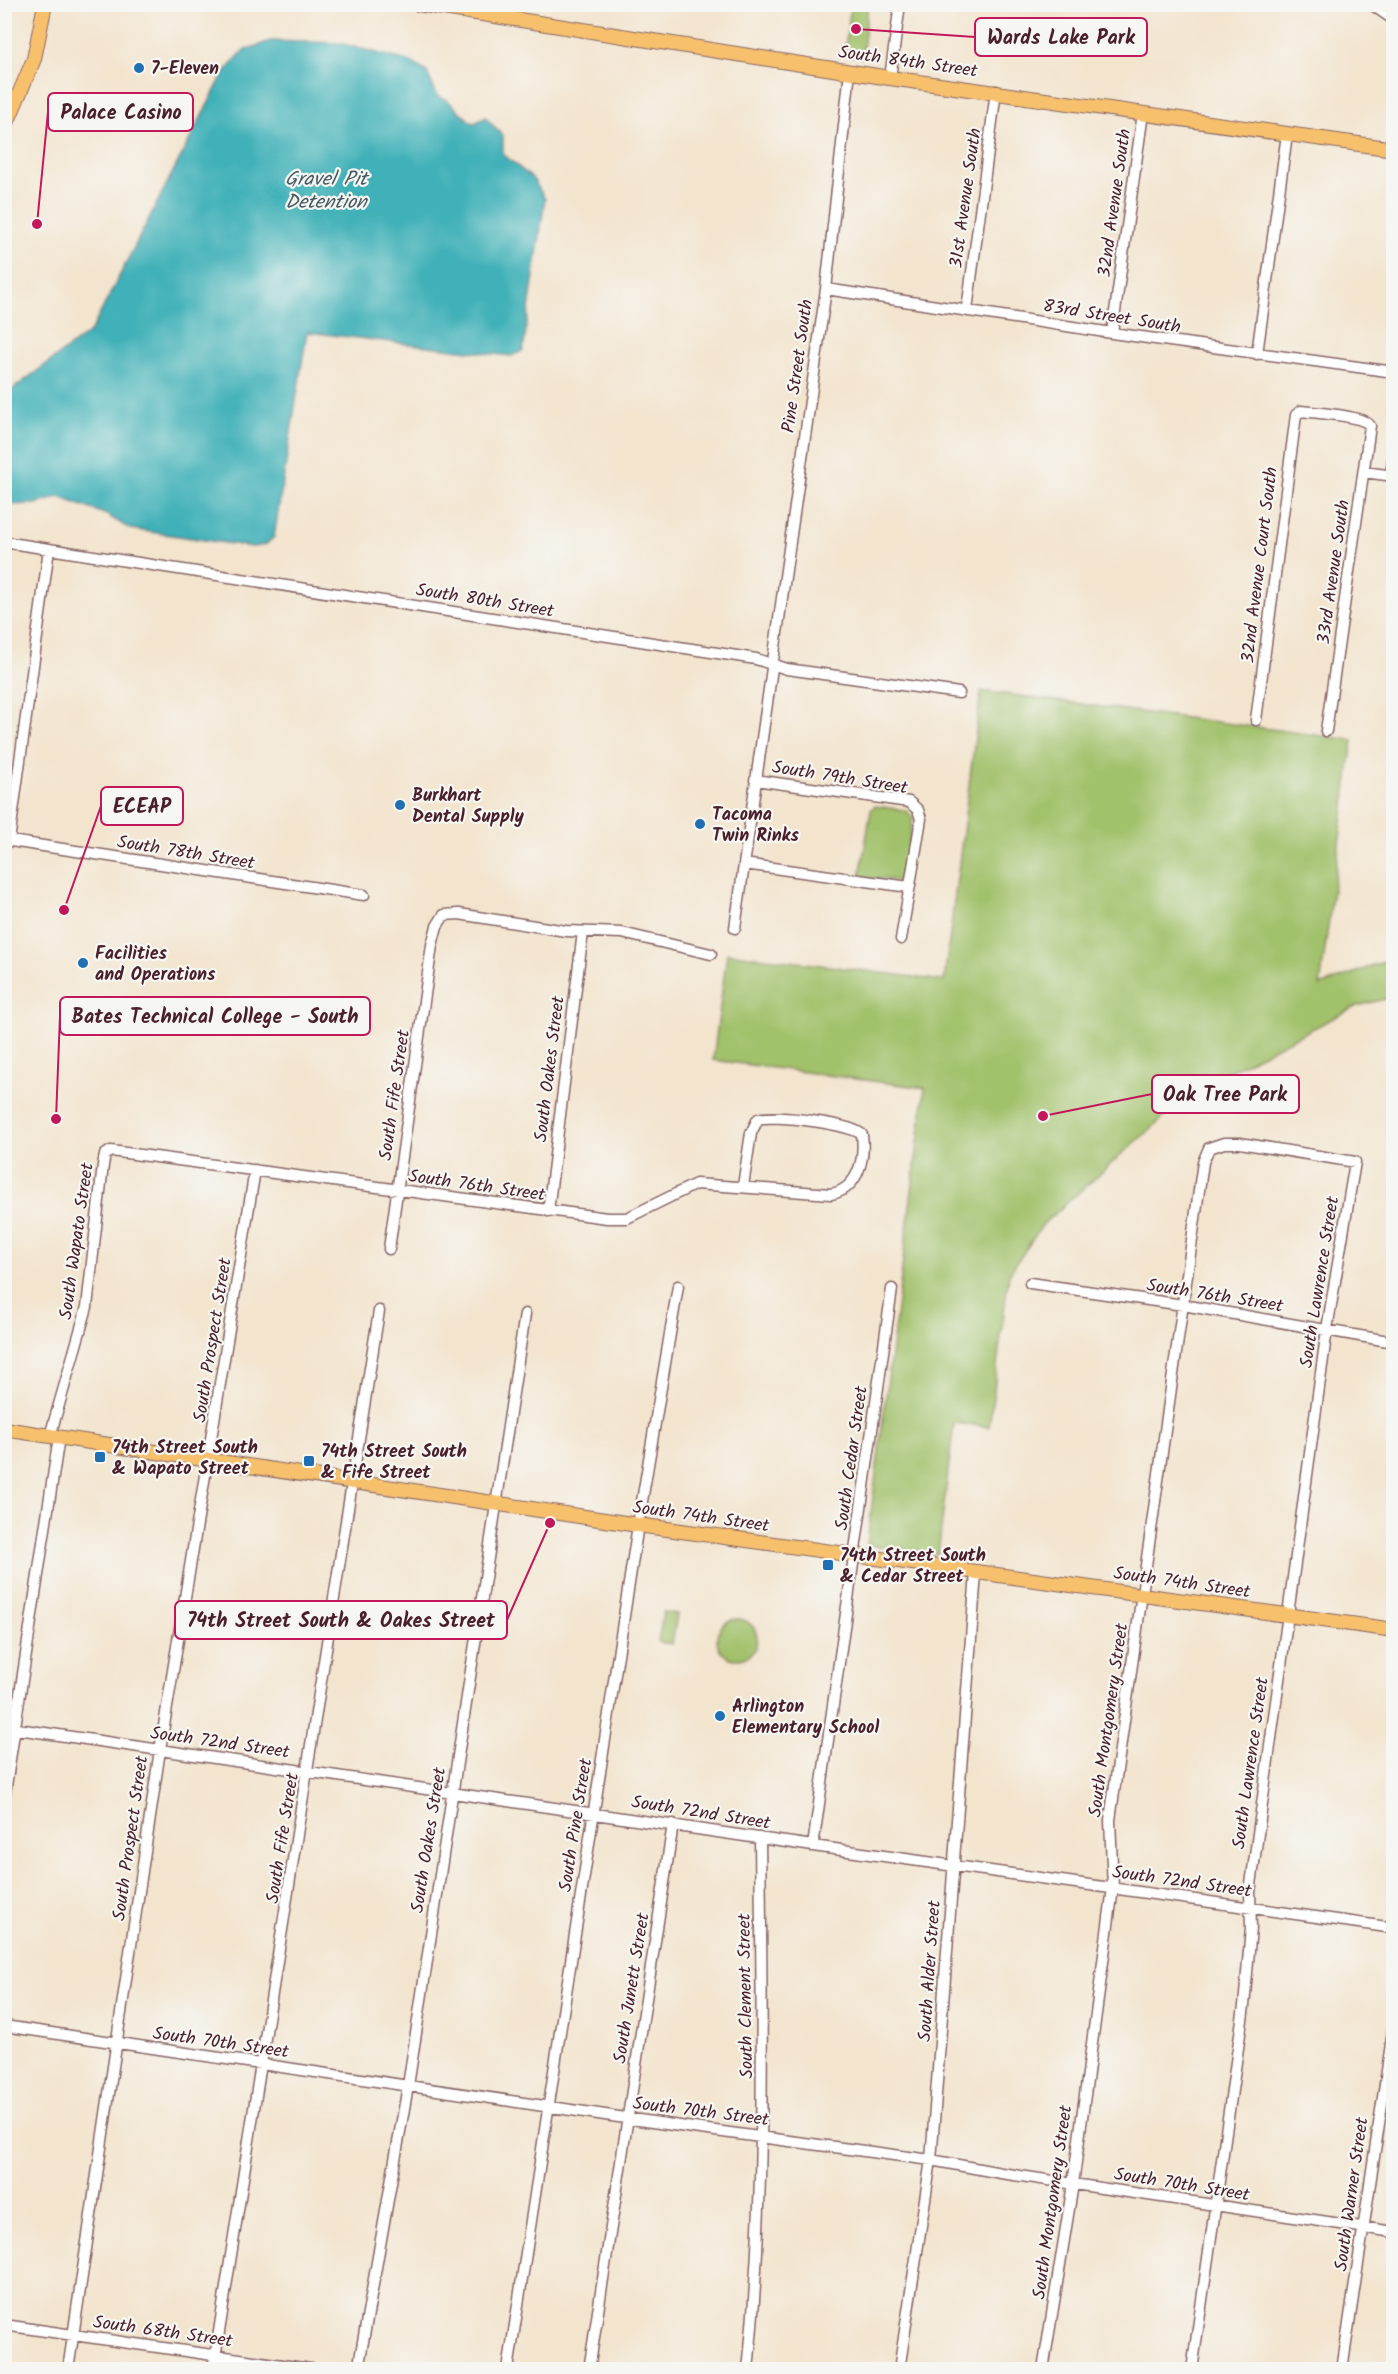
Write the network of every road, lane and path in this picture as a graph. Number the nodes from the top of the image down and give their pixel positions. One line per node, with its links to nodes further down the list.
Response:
1 (45, 4): 12 (main road)
2 (418, 4): 8 (main road, South 84th Street)
3 (900, 4): 9 (street)
4 (1275, 4): 5 (street)
5 (1298, 4)
6 (1371, 4): 7 (street)
7 (1394, 20)
8 (850, 72): 9 (main road, South 84th Street); 15 (street, Pine Street South)
9 (890, 78): 10 (main road, South 84th Street)
10 (996, 91): 11 (main road, South 84th Street); 16 (street, 31st Avenue South)
11 (1143, 113): 13 (main road, South 84th Street); 17 (street, 32nd Avenue South)
12 (4, 130)
13 (1287, 134): 14 (main road, South 84th Street); 18 (street)
14 (1394, 149)
15 (826, 289): 16 (street, 83rd Street South); 26 (street, Pine Street South)
16 (967, 310): 17 (street, 83rd Street South)
17 (1112, 333): 18 (street, 83rd Street South)
18 (1257, 354): 19 (street, 83rd Street South)
19 (1394, 372)
20 (1296, 415): 22 (street, 33rd Avenue South); 28 (street, 32nd Avenue Court South)
21 (1394, 452): 23 (street)
22 (1364, 472): 23 (street); 29 (street, 33rd Avenue South)
23 (1392, 476)
24 (4, 542): 25 (street, South 80th Street)
25 (49, 549): 26 (street, South 80th Street); 31 (street)
26 (773, 664): 27 (street, South 80th Street); 30 (street)
27 (959, 693)
28 (1256, 720)
29 (1326, 731)
30 (755, 780): 32 (street); 33 (street, South 79th Street)
31 (7, 841): 34 (street, South 78th Street)
32 (744, 864): 33 (street); 35 (street)
33 (909, 887): 37 (street)
34 (364, 895)
35 (735, 928)
36 (583, 932): 38 (street); 43 (street, South Fife Street); 44 (street, South Oakes Street)
37 (901, 939)
38 (711, 954)
39 (105, 1155): 41 (street, South 76th Street); 55 (street, South Wapato Street)
40 (1355, 1162): 49 (street, South Montgomery Street); 52 (street, South Lawrence Street)
41 (255, 1170): 43 (street, South 76th Street); 56 (street, South Prospect Street)
42 (743, 1186): 42 (street, South 76th Street); 44 (street, South 76th Street)
43 (398, 1191): 44 (street, South 76th Street); 45 (street, South Fife Street)
44 (548, 1211)
45 (389, 1249)
46 (1030, 1283): 49 (street, South 76th Street)
47 (678, 1286): 59 (street, South Pine Street)
48 (892, 1289): 60 (street, South Cedar Street)
49 (1183, 1305): 52 (street, South 76th Street); 62 (street, South Montgomery Street)
50 (379, 1311): 57 (street, South Fife Street)
51 (525, 1314): 58 (street, South Oakes Street)
52 (1327, 1329): 53 (street, South 76th Street); 63 (street, South Lawrence Street)
53 (1394, 1342)
54 (4, 1429): 55 (main road, South 74th Street)
55 (55, 1436): 56 (main road, South 74th Street); 65 (street, South Wapato Street)
56 (209, 1460): 57 (main road, South 74th Street); 66 (street, South Prospect Street)
57 (354, 1482): 58 (main road, South 74th Street); 67 (street, South Fife Street)
58 (495, 1503): 59 (main road, South 74th Street); 68 (street, South Oakes Street)
59 (638, 1525): 60 (main road, South 74th Street); 70 (street, South Pine Street)
60 (854, 1556): 61 (main road, South 74th Street); 73 (street, South Cedar Street)
61 (976, 1573): 62 (main road, South 74th Street); 74 (street, South Alder Street)
62 (1142, 1595): 63 (main road, South 74th Street); 75 (street, South Montgomery Street)
63 (1287, 1615): 64 (main road, South 74th Street); 76 (street, South Lawrence Street)
64 (1394, 1630)
65 (10, 1728): 66 (street, South 72nd Street); 69 (street, South Wapato Street)
66 (160, 1750): 67 (street, South 72nd Street); 80 (street, South Prospect Street)
67 (309, 1771): 68 (street, South 72nd Street); 81 (street, South Fife Street)
68 (452, 1791): 70 (street, South 72nd Street); 82 (street, South Oakes Street)
69 (4, 1799)
70 (594, 1813): 71 (street, South 72nd Street); 83 (street, South Pine Street)
71 (673, 1824): 72 (street, South 72nd Street); 84 (street, South Junett Street)
72 (760, 1838): 73 (street, South 72nd Street); 85 (street, South Clement Street)
73 (813, 1846): 74 (street, South 72nd Street)
74 (953, 1864): 75 (street, South 72nd Street); 86 (street, South Alder Street)
75 (1113, 1888): 76 (street, South 72nd Street); 87 (street, South Montgomery Street)
76 (1250, 1907): 77 (street, South 72nd Street); 88 (street, South Lawrence Street)
77 (1394, 1928)
78 (1394, 2024): 89 (street, South Warner Street)
79 (4, 2026): 80 (street, South 70th Street)
80 (117, 2043): 81 (street, South 70th Street); 92 (street, South Prospect Street)
81 (263, 2064): 82 (street, South 70th Street); 93 (street, South Fife Street)
82 (408, 2086): 83 (street, South 70th Street); 97 (street, South Oakes Street)
83 (549, 2107): 84 (street, South 70th Street); 98 (street, South Pine Street)
84 (628, 2119): 85 (street, South 70th Street); 99 (street, South Junett Street)
85 (763, 2137): 86 (street, South 70th Street); 100 (street, South Clement Street)
86 (932, 2160): 87 (street, South 70th Street); 101 (street, South Alder Street)
87 (1072, 2184): 88 (street, South 70th Street); 102 (street, South Montgomery Street)
88 (1216, 2206): 89 (street, South 70th Street); 103 (street, South Lawrence Street)
89 (1363, 2228): 90 (street, South 70th Street); 104 (street, South Warner Street)
90 (1394, 2232)
91 (4, 2325): 92 (street, South 68th Street)
92 (73, 2335): 93 (street, South 68th Street); 94 (street, South Prospect Street)
93 (215, 2355): 95 (street, South Fife Street); 96 (street, South 68th Street)
94 (68, 2370)
95 (213, 2370)
96 (317, 2370)
97 (358, 2370)
98 (508, 2370)
99 (590, 2370)
100 (748, 2370)
101 (899, 2370)
102 (1043, 2370)
103 (1192, 2370)
104 (1342, 2370)

